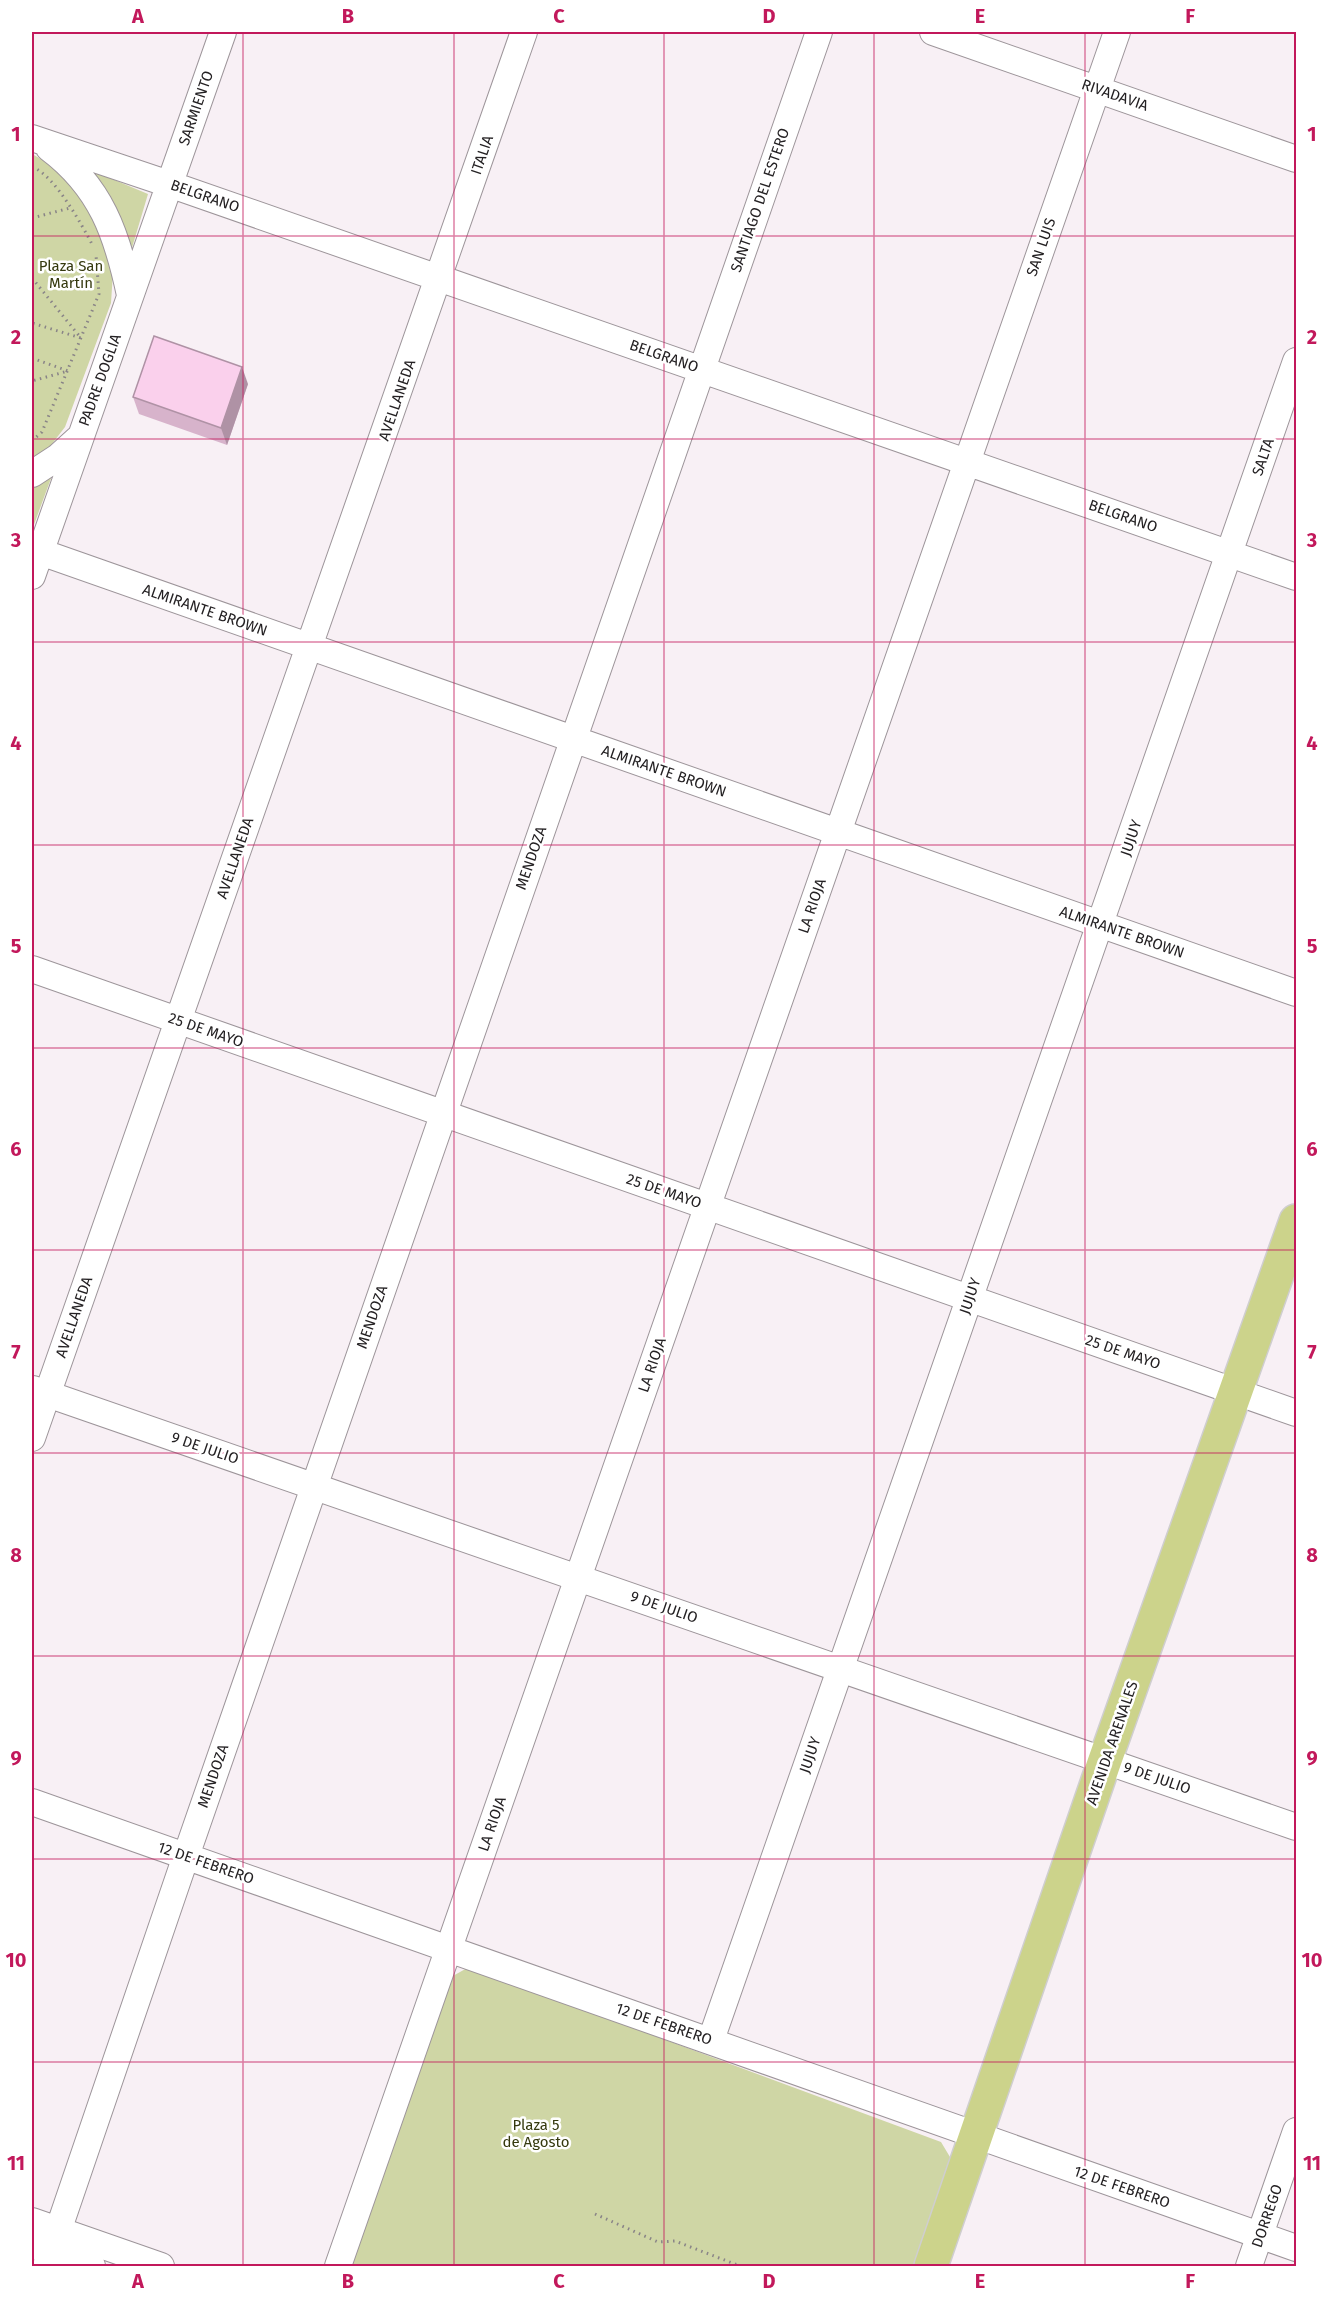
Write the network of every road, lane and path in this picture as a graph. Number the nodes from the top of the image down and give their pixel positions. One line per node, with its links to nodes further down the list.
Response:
1 (223, 32): 10 (street, SARMIENTO)
2 (524, 32): 14 (street, ITALIA)
3 (819, 32): 20 (street, SANTIAGO DEL ESTERO)
4 (933, 32): 6 (street, RIVADAVIA)
5 (1117, 32): 6 (street, SAN LUIS)
6 (1097, 89): 8 (street, RIVADAVIA); 25 (street, SAN LUIS)
7 (34, 139): 10 (street, BELGRANO); 15 (street)
8 (1296, 159)
9 (32, 167): 11 (path)
10 (169, 184): 14 (street, BELGRANO); 15 (street, PADRE DOGLIA)
11 (70, 208): 12 (path); 17 (path)
12 (32, 218)
13 (32, 278): 17 (path)
14 (440, 278): 20 (street, BELGRANO); 31 (street, AVELLANEDA)
15 (130, 296): 23 (street, PADRE DOGLIA)
16 (32, 323): 17 (path)
17 (81, 338): 21 (path)
18 (32, 358): 21 (path)
19 (1296, 362): 28 (street, SALTA)
20 (701, 369): 25 (street, BELGRANO); 32 (street, MENDOZA)
21 (68, 371): 22 (path); 24 (path)
22 (32, 381)
23 (80, 436): 26 (street); 27 (street, PADRE DOGLIA)
24 (32, 441)
25 (966, 463): 28 (street, BELGRANO); 33 (street, LA RIOJA)
26 (32, 474)
27 (36, 550): 29 (street, PADRE DOGLIA); 31 (street, ALMIRANTE BROWN)
28 (1230, 553): 30 (street, BELGRANO); 34 (street, JUJUY)
29 (32, 576)
30 (1296, 577)
31 (310, 646): 32 (street, ALMIRANTE BROWN); 37 (street, AVELLANEDA)
32 (573, 739): 33 (street, ALMIRANTE BROWN); 38 (street, MENDOZA)
33 (837, 832): 34 (street, ALMIRANTE BROWN); 39 (street, LA RIOJA)
34 (1101, 924): 36 (street, ALMIRANTE BROWN); 42 (street, JUJUY)
35 (32, 969): 37 (street, 25 DE MAYO)
36 (1296, 993)
37 (178, 1020): 38 (street, 25 DE MAYO); 43 (street, AVELLANEDA)
38 (443, 1113): 39 (street, 25 DE MAYO); 47 (street, MENDOZA)
39 (707, 1206): 42 (street, 25 DE MAYO); 48 (street, LA RIOJA)
40 (1296, 1221): 44 (main road, AVENIDA ARENALES)
41 (1296, 1281): 44 (main road, AVENIDA ARENALES)
42 (970, 1298): 44 (street, 25 DE MAYO); 49 (street, JUJUY)
43 (39, 1391): 46 (street, AVELLANEDA); 47 (street, 9 DE JULIO)
44 (1245, 1395): 45 (street, 25 DE MAYO); 50 (main road, AVENIDA ARENALES)
45 (1296, 1413)
46 (32, 1438)
47 (314, 1486): 48 (street, 9 DE JULIO); 53 (street, MENDOZA)
48 (578, 1577): 49 (street, 9 DE JULIO); 54 (street, LA RIOJA)
49 (840, 1668): 50 (street, 9 DE JULIO); 55 (street, JUJUY)
50 (1115, 1764): 52 (street, 9 DE JULIO); 57 (main road, AVENIDA ARENALES)
51 (32, 1802): 53 (street, 12 DE FEBRERO)
52 (1296, 1827)
53 (186, 1856): 54 (street, 12 DE FEBRERO); 62 (street, MENDOZA)
54 (449, 1948): 55 (street, 12 DE FEBRERO); 65 (street, LA RIOJA)
55 (711, 2040): 57 (street, 12 DE FEBRERO)
56 (1296, 2131): 60 (street, DORREGO)
57 (986, 2138): 60 (street, 12 DE FEBRERO); 67 (main road, AVENIDA ARENALES); 68 (main road, AVENIDA ARENALES)
58 (595, 2214): 66 (path)
59 (32, 2221): 62 (street)
60 (1260, 2235): 61 (street, 12 DE FEBRERO); 69 (street, DORREGO)
61 (1296, 2248)
62 (46, 2249): 63 (street); 64 (street)
63 (92, 2266)
64 (161, 2266)
65 (338, 2266)
66 (740, 2266)
67 (931, 2266)
68 (953, 2266)
69 (1249, 2266)

